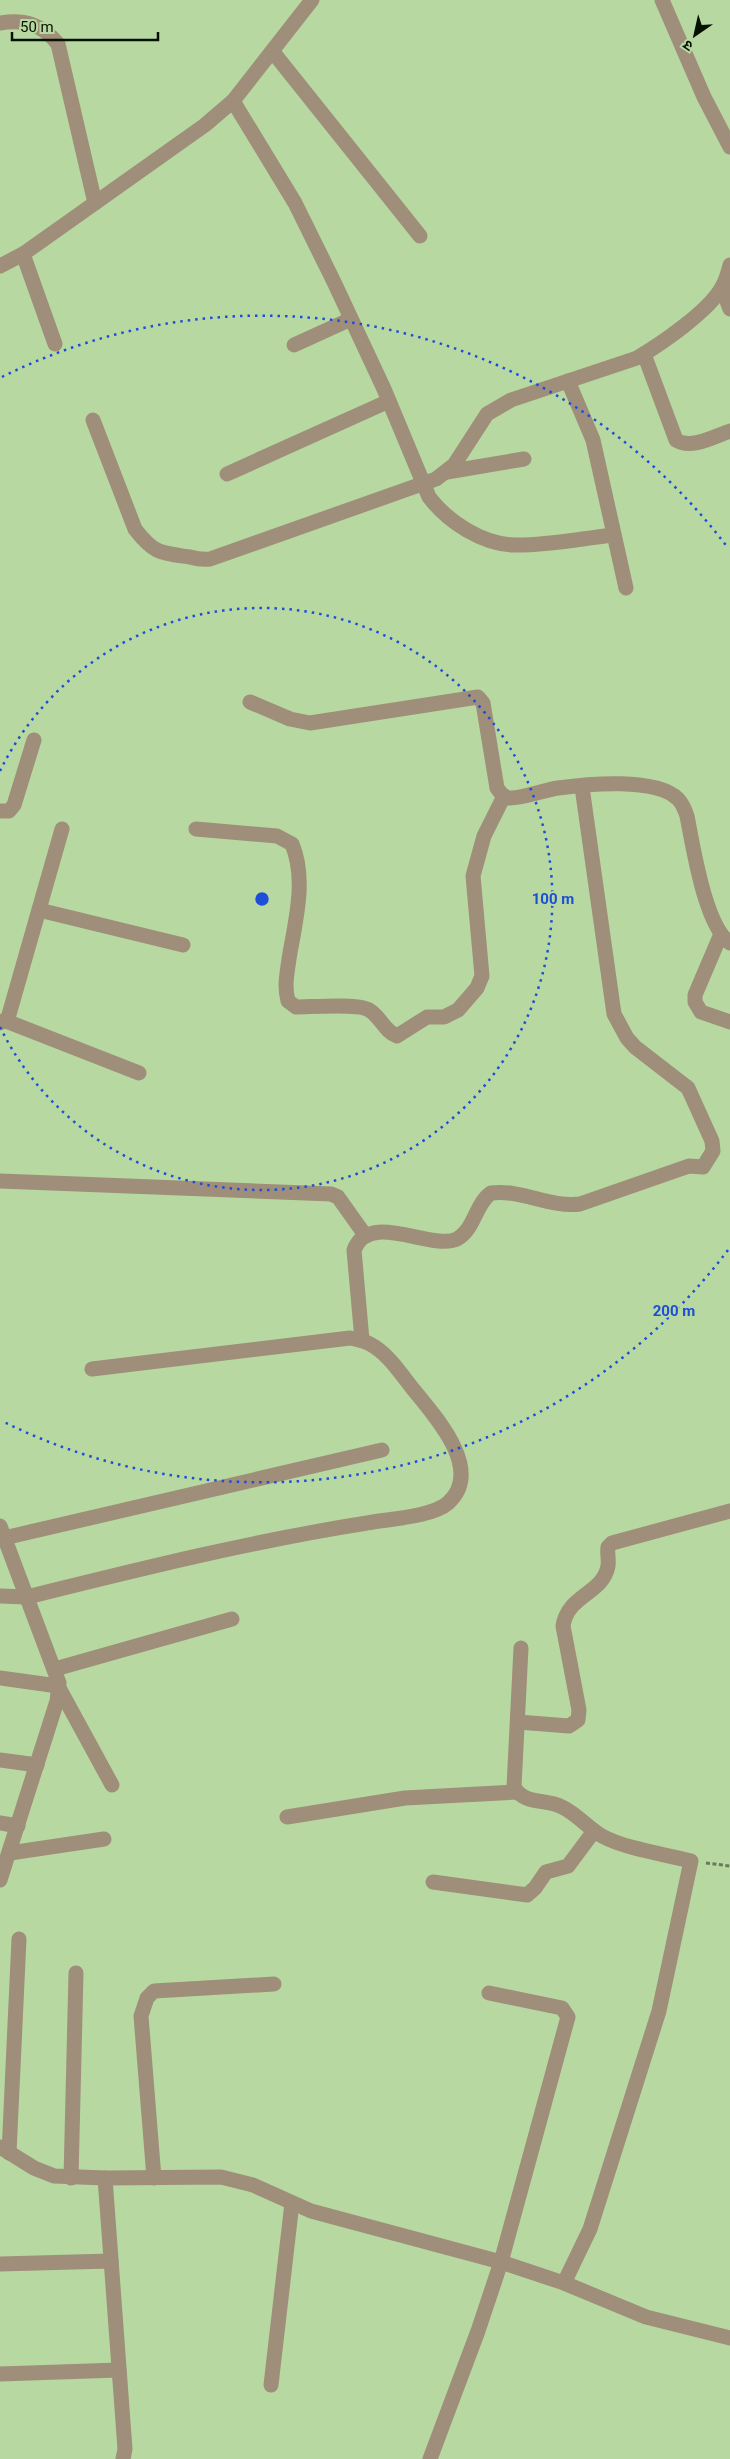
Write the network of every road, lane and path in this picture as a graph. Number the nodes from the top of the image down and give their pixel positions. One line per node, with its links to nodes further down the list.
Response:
1 (312, 0): 4 (street)
2 (662, 0): 6 (street)
3 (0, 23): 7 (street)
4 (273, 52): 5 (street); 8 (street)
5 (233, 101): 7 (street); 14 (street)
6 (728, 138)
7 (95, 203): 9 (street)
8 (420, 236)
9 (23, 254): 11 (street); 15 (street)
10 (730, 265): 12 (street)
11 (0, 266)
12 (722, 288): 13 (street); 17 (street)
13 (730, 309)
14 (351, 319): 16 (street); 19 (street)
15 (55, 344)
16 (294, 345)
17 (644, 354): 18 (street); 21 (street)
18 (568, 381): 23 (street); 26 (street)
19 (389, 401): 24 (street); 25 (street)
20 (93, 420): 25 (street)
21 (730, 431)
22 (524, 459): 23 (street)
23 (447, 472): 25 (street)
24 (227, 474)
25 (424, 484): 26 (street)
26 (614, 535): 27 (street)
27 (626, 588)
28 (250, 702): 31 (street)
29 (34, 740): 32 (street)
30 (582, 787): 31 (street); 36 (street); 42 (street)
31 (504, 796): 34 (street)
32 (0, 810)
33 (62, 829): 35 (street)
34 (196, 829)
35 (39, 910): 37 (street); 38 (street)
36 (726, 938): 39 (street)
37 (184, 945)
38 (3, 1022): 40 (street)
39 (730, 1022)
40 (139, 1073)
41 (0, 1181): 42 (street)
42 (365, 1235): 43 (street)
43 (362, 1340): 44 (street); 49 (street)
44 (92, 1370)
45 (382, 1450): 47 (street)
46 (730, 1511): 55 (street)
47 (2, 1532): 49 (street)
48 (0, 1596): 49 (street)
49 (27, 1596): 52 (street)
50 (232, 1620): 52 (street)
51 (521, 1648): 55 (street)
52 (54, 1669): 54 (street)
53 (0, 1678): 54 (street)
54 (58, 1686): 57 (street); 58 (street)
55 (518, 1722): 59 (street)
56 (0, 1760): 57 (street)
57 (37, 1765): 62 (street)
58 (112, 1785)
59 (517, 1792): 60 (street); 63 (street)
60 (287, 1817)
61 (0, 1823): 62 (street)
62 (18, 1826): 65 (street)
63 (594, 1831): 66 (street); 69 (street)
64 (104, 1839): 65 (street)
65 (10, 1853): 68 (street)
66 (691, 1861): 67 (path); 82 (street)
67 (730, 1866)
68 (0, 1880)
69 (432, 1882)
70 (19, 1940): 74 (street)
71 (76, 1973): 75 (street)
72 (274, 1984): 77 (street)
73 (490, 1993): 80 (street)
74 (5, 2150): 75 (street)
75 (71, 2178): 76 (street)
76 (105, 2178): 77 (street); 79 (street)
77 (154, 2178): 78 (street)
78 (292, 2203): 80 (street); 86 (street)
79 (111, 2261): 81 (street); 84 (street)
80 (501, 2262): 82 (street); 88 (street)
81 (0, 2264)
82 (564, 2283): 83 (street)
83 (730, 2338)
84 (119, 2370): 85 (street); 87 (street)
85 (0, 2374)
86 (271, 2385)
87 (123, 2459)
88 (430, 2459)

